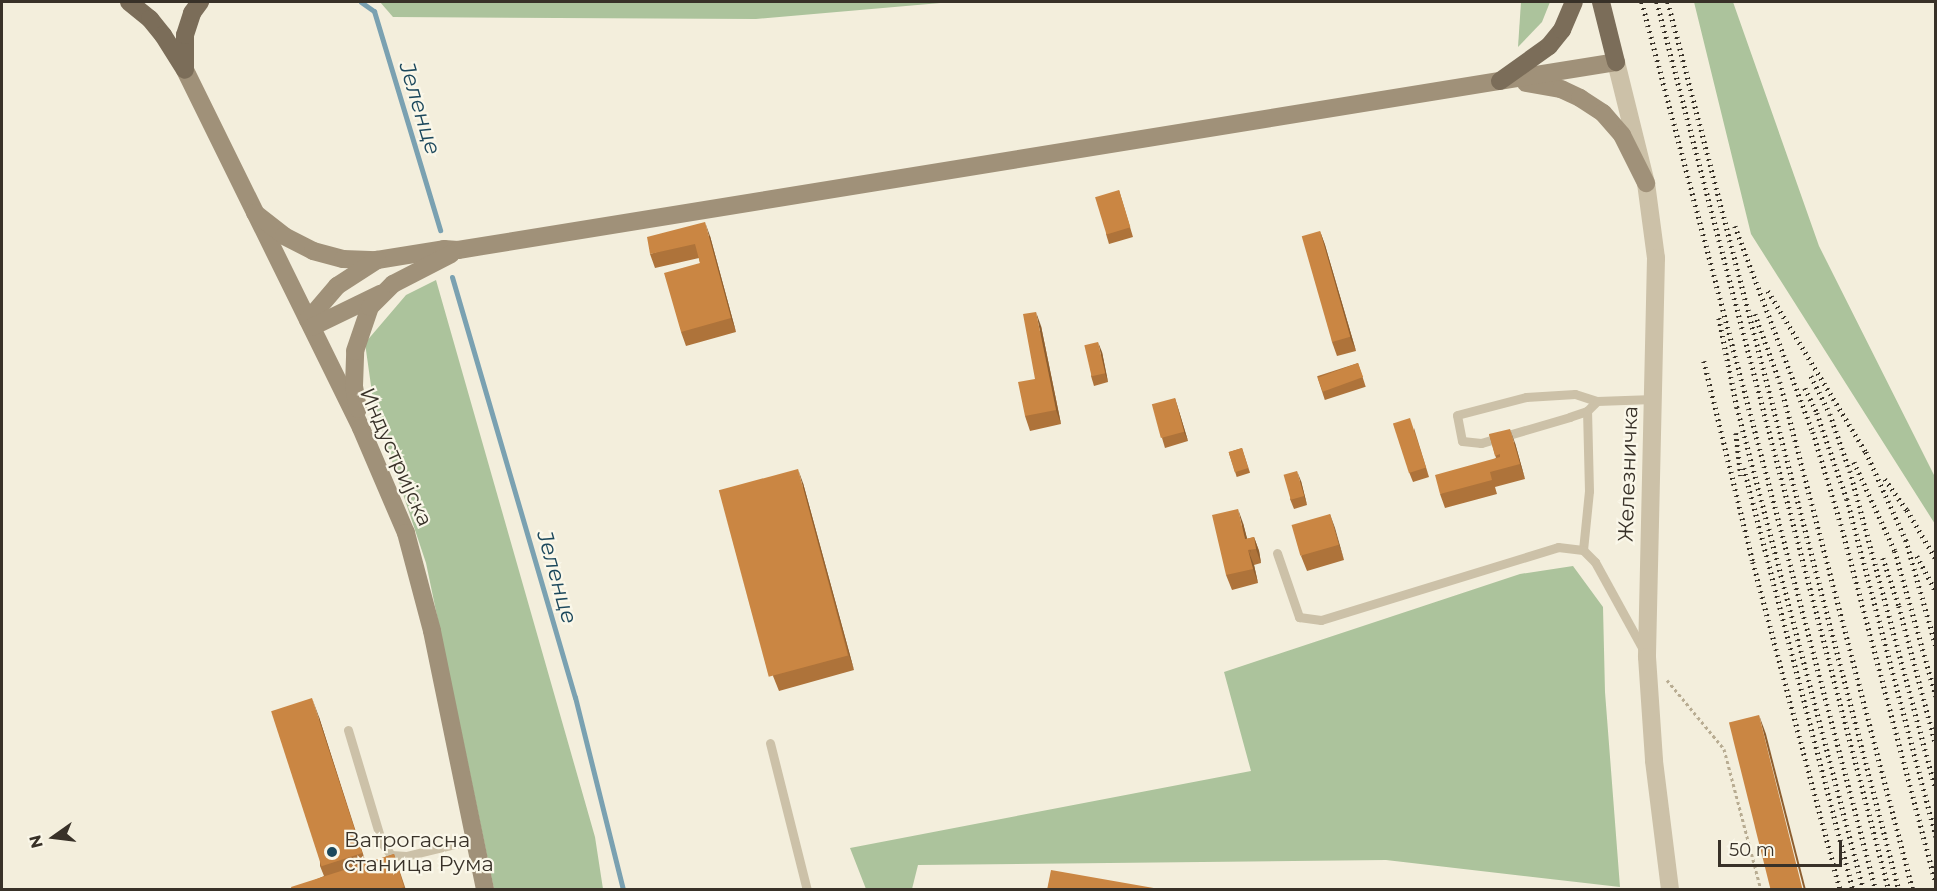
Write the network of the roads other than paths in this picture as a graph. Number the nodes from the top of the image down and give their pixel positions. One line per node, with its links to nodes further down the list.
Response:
1 (129, 2): 6 (main road)
2 (200, 2): 6 (main road)
3 (1574, 2): 7 (main road)
4 (1601, 2): 5 (main road)
5 (1616, 62): 7 (main road); 8 (street, Железничка)
6 (185, 70): 9 (main road, Индустријска)
7 (1500, 81): 8 (main road); 10 (main road)
8 (1646, 183): 14 (street, Железничка)
9 (255, 213): 11 (main road); 13 (main road, Индустријска)
10 (458, 250): 11 (main road); 12 (main road)
11 (376, 260): 13 (main road)
12 (382, 293): 13 (main road); 17 (main road)
13 (310, 324): 17 (main road, Индустријска)
14 (1653, 399): 15 (lane); 20 (street, Железничка)
15 (1598, 401): 16 (lane); 16 (lane)
16 (1587, 411): 18 (lane)
17 (361, 428): 23 (main road, Индустријска)
18 (1582, 550): 19 (lane); 20 (lane)
19 (1278, 554)
20 (1647, 657): 26 (street, Железничка)
21 (348, 730): 23 (lane)
22 (770, 743): 25 (lane)
23 (475, 839): 24 (main road, Индустријска)
24 (485, 890)
25 (807, 890)
26 (1670, 890)

